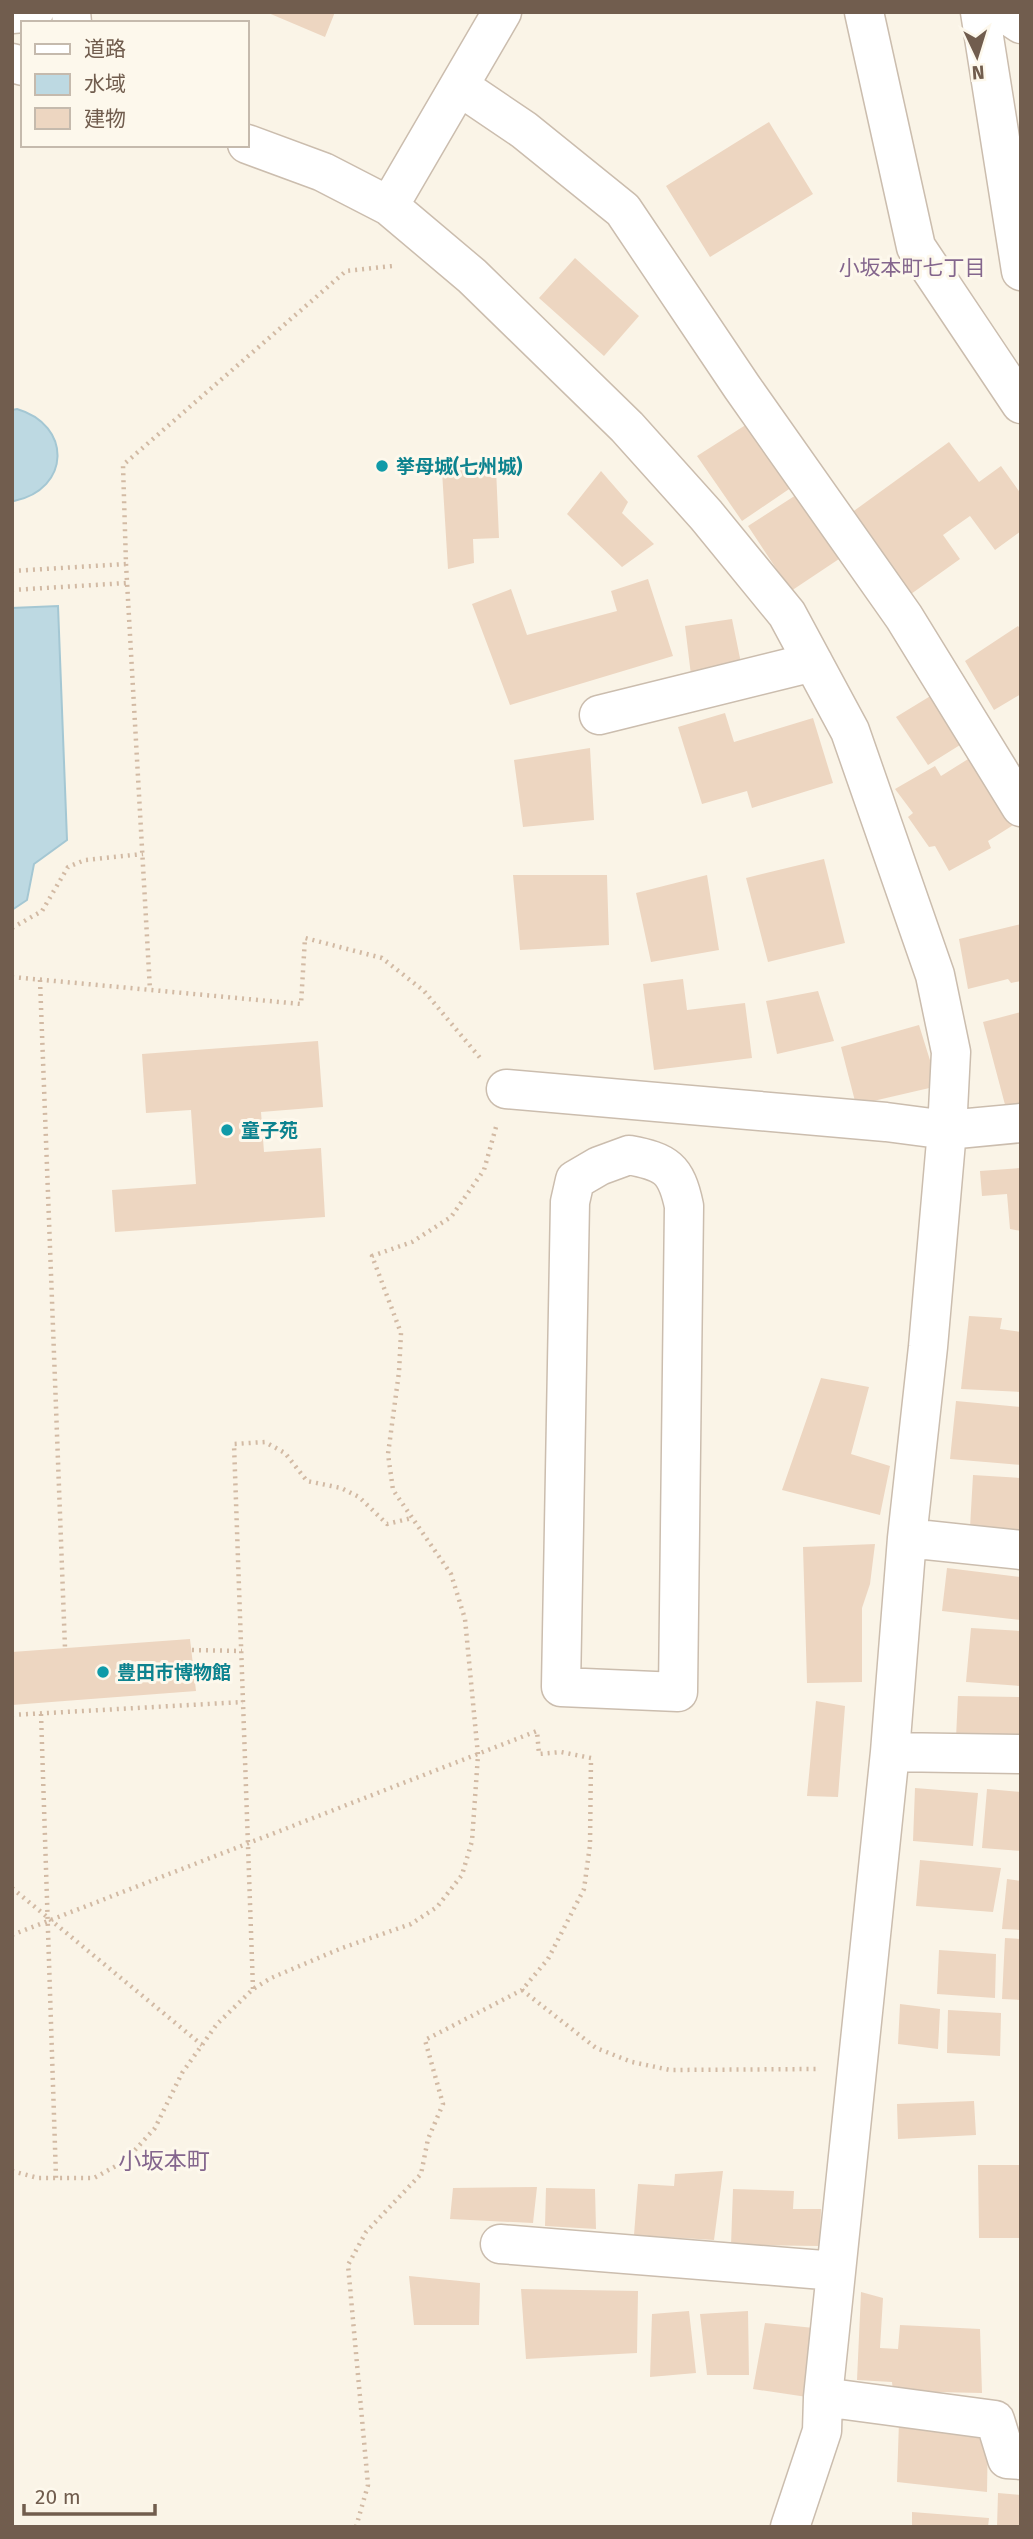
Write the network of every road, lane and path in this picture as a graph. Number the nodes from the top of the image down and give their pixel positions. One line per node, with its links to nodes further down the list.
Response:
1 (34, 12): 6 (street)
2 (502, 12): 8 (street)
3 (864, 12): 14 (street)
4 (980, 12): 12 (street)
5 (1003, 12): 7 (street)
6 (12, 14)
7 (1021, 24)
8 (459, 86): 10 (street); 21 (street)
9 (248, 144): 10 (street)
10 (388, 206): 19 (street)
11 (405, 264): 15 (path)
12 (1021, 271)
13 (1021, 353): 14 (street)
14 (1017, 399)
15 (126, 565): 16 (path); 17 (path)
16 (12, 571)
17 (127, 583): 18 (path); 22 (path)
18 (12, 590)
19 (813, 662): 20 (street); 29 (street)
20 (599, 715)
21 (1021, 807)
22 (143, 854): 23 (path); 26 (path)
23 (12, 928)
24 (12, 977): 25 (path)
25 (40, 980): 26 (path); 33 (path)
26 (150, 990): 27 (path)
27 (506, 1089): 29 (street); 30 (path)
28 (1021, 1123): 29 (street)
29 (947, 1130): 31 (street)
30 (412, 1518): 35 (path); 42 (path)
31 (907, 1538): 32 (street); 40 (street)
32 (1021, 1550)
33 (65, 1648)
34 (192, 1650): 35 (path)
35 (242, 1651): 37 (path)
36 (561, 1687): 36 (street)
37 (243, 1702): 38 (path); 43 (path)
38 (41, 1714): 39 (path); 45 (path)
39 (12, 1715)
40 (890, 1752): 41 (street); 50 (street)
41 (1021, 1754)
42 (478, 1755): 43 (path); 47 (path); 48 (path)
43 (248, 1844): 45 (path); 47 (path)
44 (12, 1888): 45 (path)
45 (49, 1920): 46 (path); 49 (path); 52 (path)
46 (12, 1935)
47 (253, 1989): 49 (path)
48 (522, 1990): 50 (path); 57 (path)
49 (202, 2045): 52 (path)
50 (856, 2068): 54 (street)
51 (12, 2171): 52 (path)
52 (56, 2178)
53 (500, 2244): 54 (street)
54 (836, 2271): 55 (street)
55 (823, 2397): 56 (street); 58 (street)
56 (1021, 2460)
57 (356, 2527)
58 (790, 2527)

